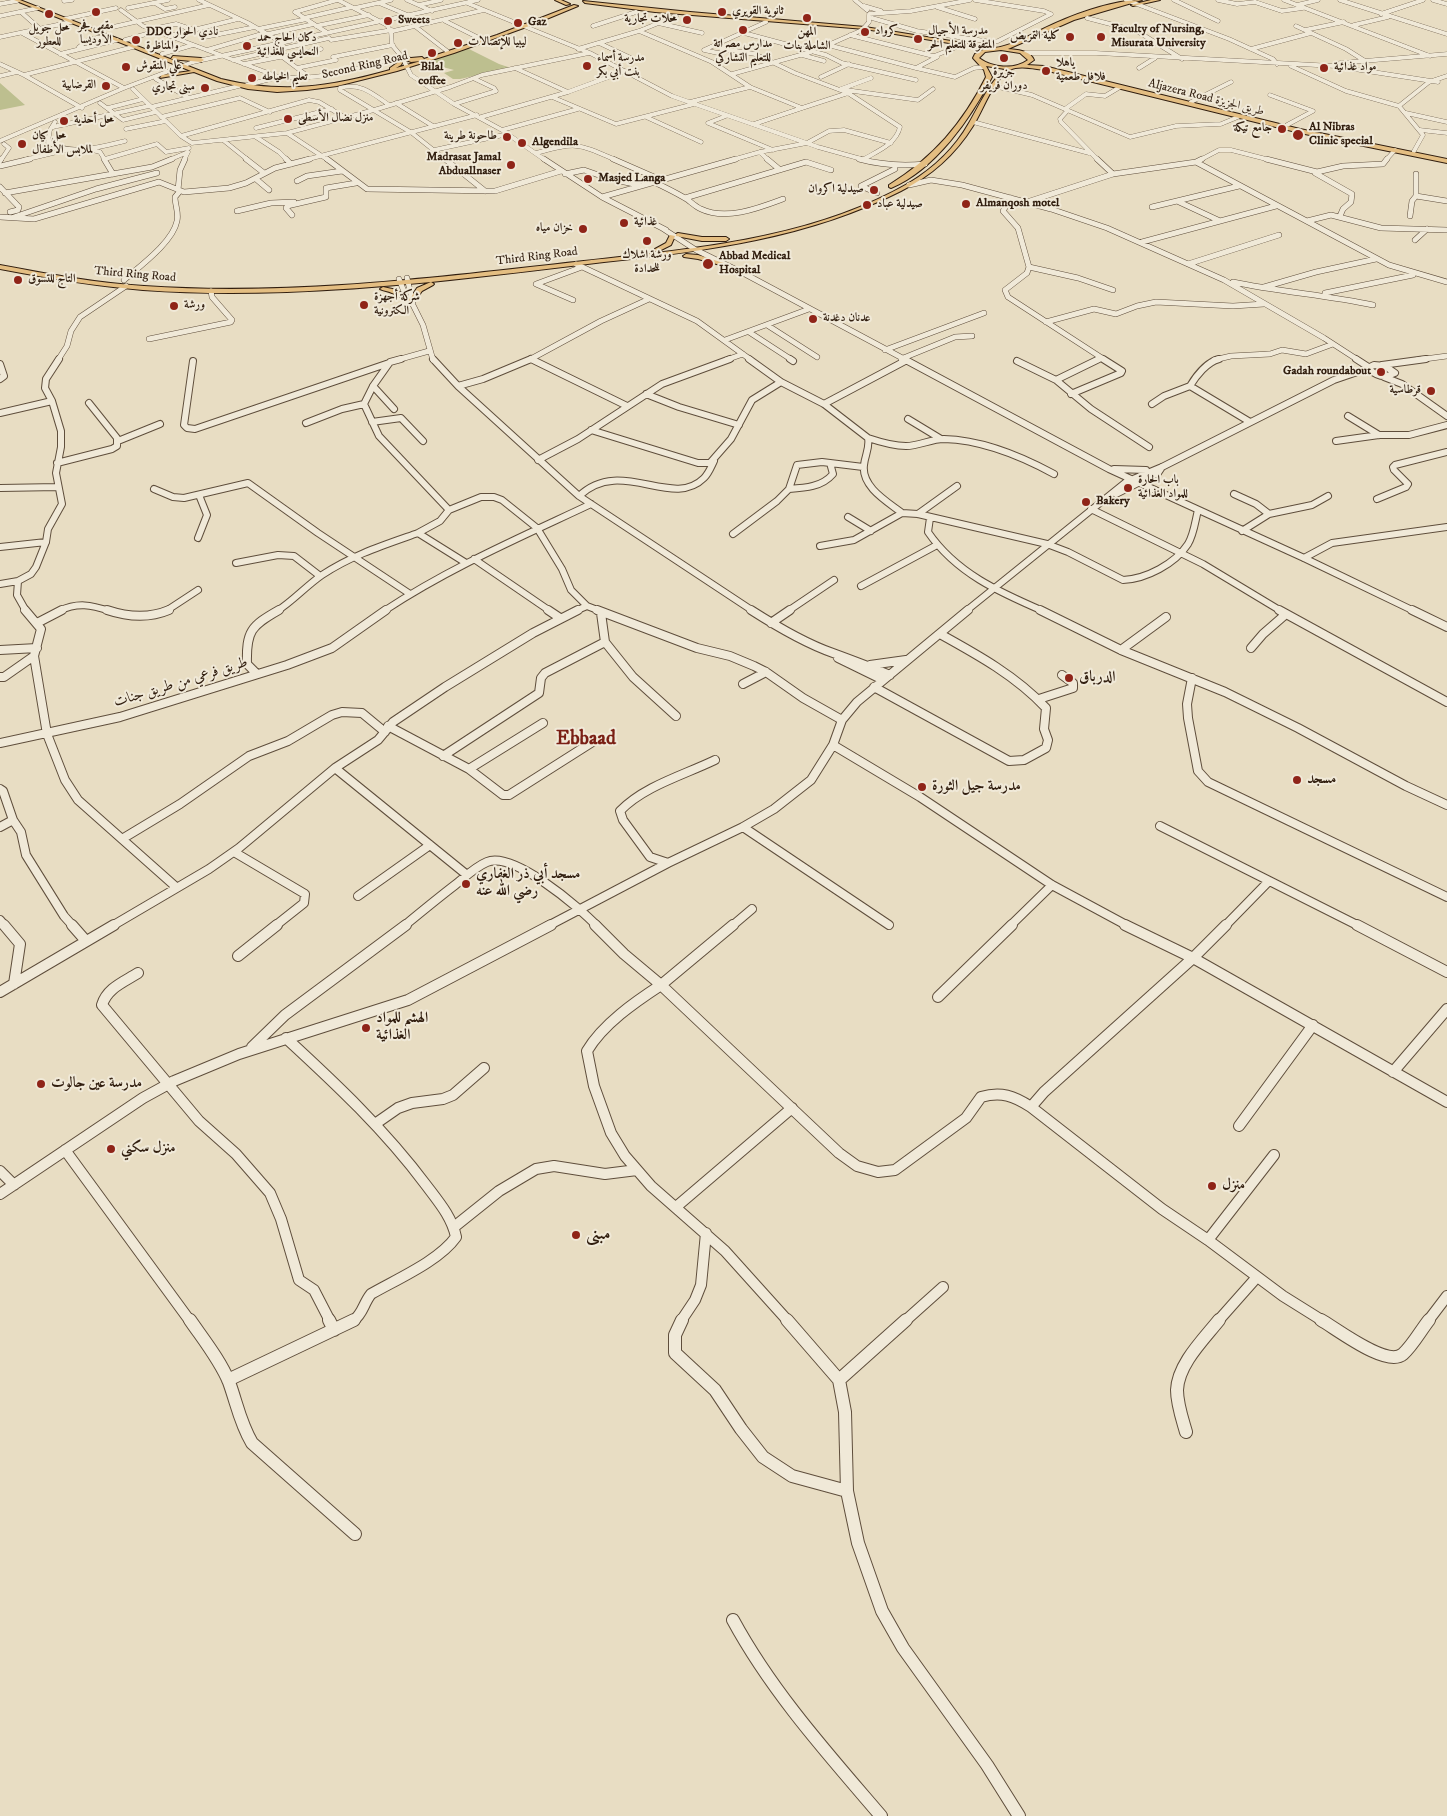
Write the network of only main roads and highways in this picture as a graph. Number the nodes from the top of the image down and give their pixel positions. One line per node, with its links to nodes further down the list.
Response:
1 (16, 0): 10 (main road, Second Ring Road)
2 (25, 0): 10 (main road, Second Ring Road)
3 (557, 0): 5 (main road)
4 (1157, 0): 8 (main road); 9 (main road)
5 (568, 2): 6 (main road); 12 (main road, Second Ring Road)
6 (581, 2): 11 (main road); 11 (main road); 12 (main road, Second Ring Road)
7 (1120, 2): 8 (main road); 13 (main road)
8 (1135, 2): 9 (main road)
9 (1113, 10): 15 (main road)
10 (69, 20): 16 (main road, Second Ring Road); 16 (main road, Second Ring Road)
11 (865, 23): 14 (main road); 18 (main road)
12 (522, 27): 17 (main road, Second Ring Road); 21 (main road, Second Ring Road)
13 (1001, 49): 14 (main road); 15 (main road, Aljazera Road طريق الجزيزة)
14 (992, 50): 18 (main road)
15 (1028, 56): 19 (main road); 24 (main road, Aljazera Road طريق الجزيزة)
16 (170, 59): 23 (main road, Second Ring Road); 23 (main road); 23 (main road)
17 (423, 59): 21 (main road, Second Ring Road); 22 (main road)
18 (980, 62): 20 (main road); 25 (main road, Third Ring Road)
19 (1019, 66): 20 (main road); 24 (main road, Aljazera Road طريق الجزيزة)
20 (1010, 67): 26 (main road, Third Ring Road)
21 (406, 69): 22 (main road, Second Ring Road); 22 (main road)
22 (393, 70): 23 (main road, Second Ring Road); 23 (main road, Second Ring Road)
23 (202, 72)
24 (1447, 159)
25 (727, 239): 27 (main road, Third Ring Road); 28 (main road)
26 (734, 244): 27 (main road, Third Ring Road); 28 (main road)
27 (696, 247): 28 (main road, Third Ring Road); 28 (main road, Third Ring Road)
28 (658, 252): 31 (main road, Third Ring Road); 32 (main road, Third Ring Road)
29 (0, 260): 33 (main road, Third Ring Road)
30 (0, 266): 33 (main road, Third Ring Road)
31 (439, 280): 32 (main road, Third Ring Road); 34 (main road)
32 (404, 281): 33 (main road, Third Ring Road); 34 (main road, Third Ring Road)
33 (125, 283): 34 (main road, Third Ring Road)
34 (356, 288)

